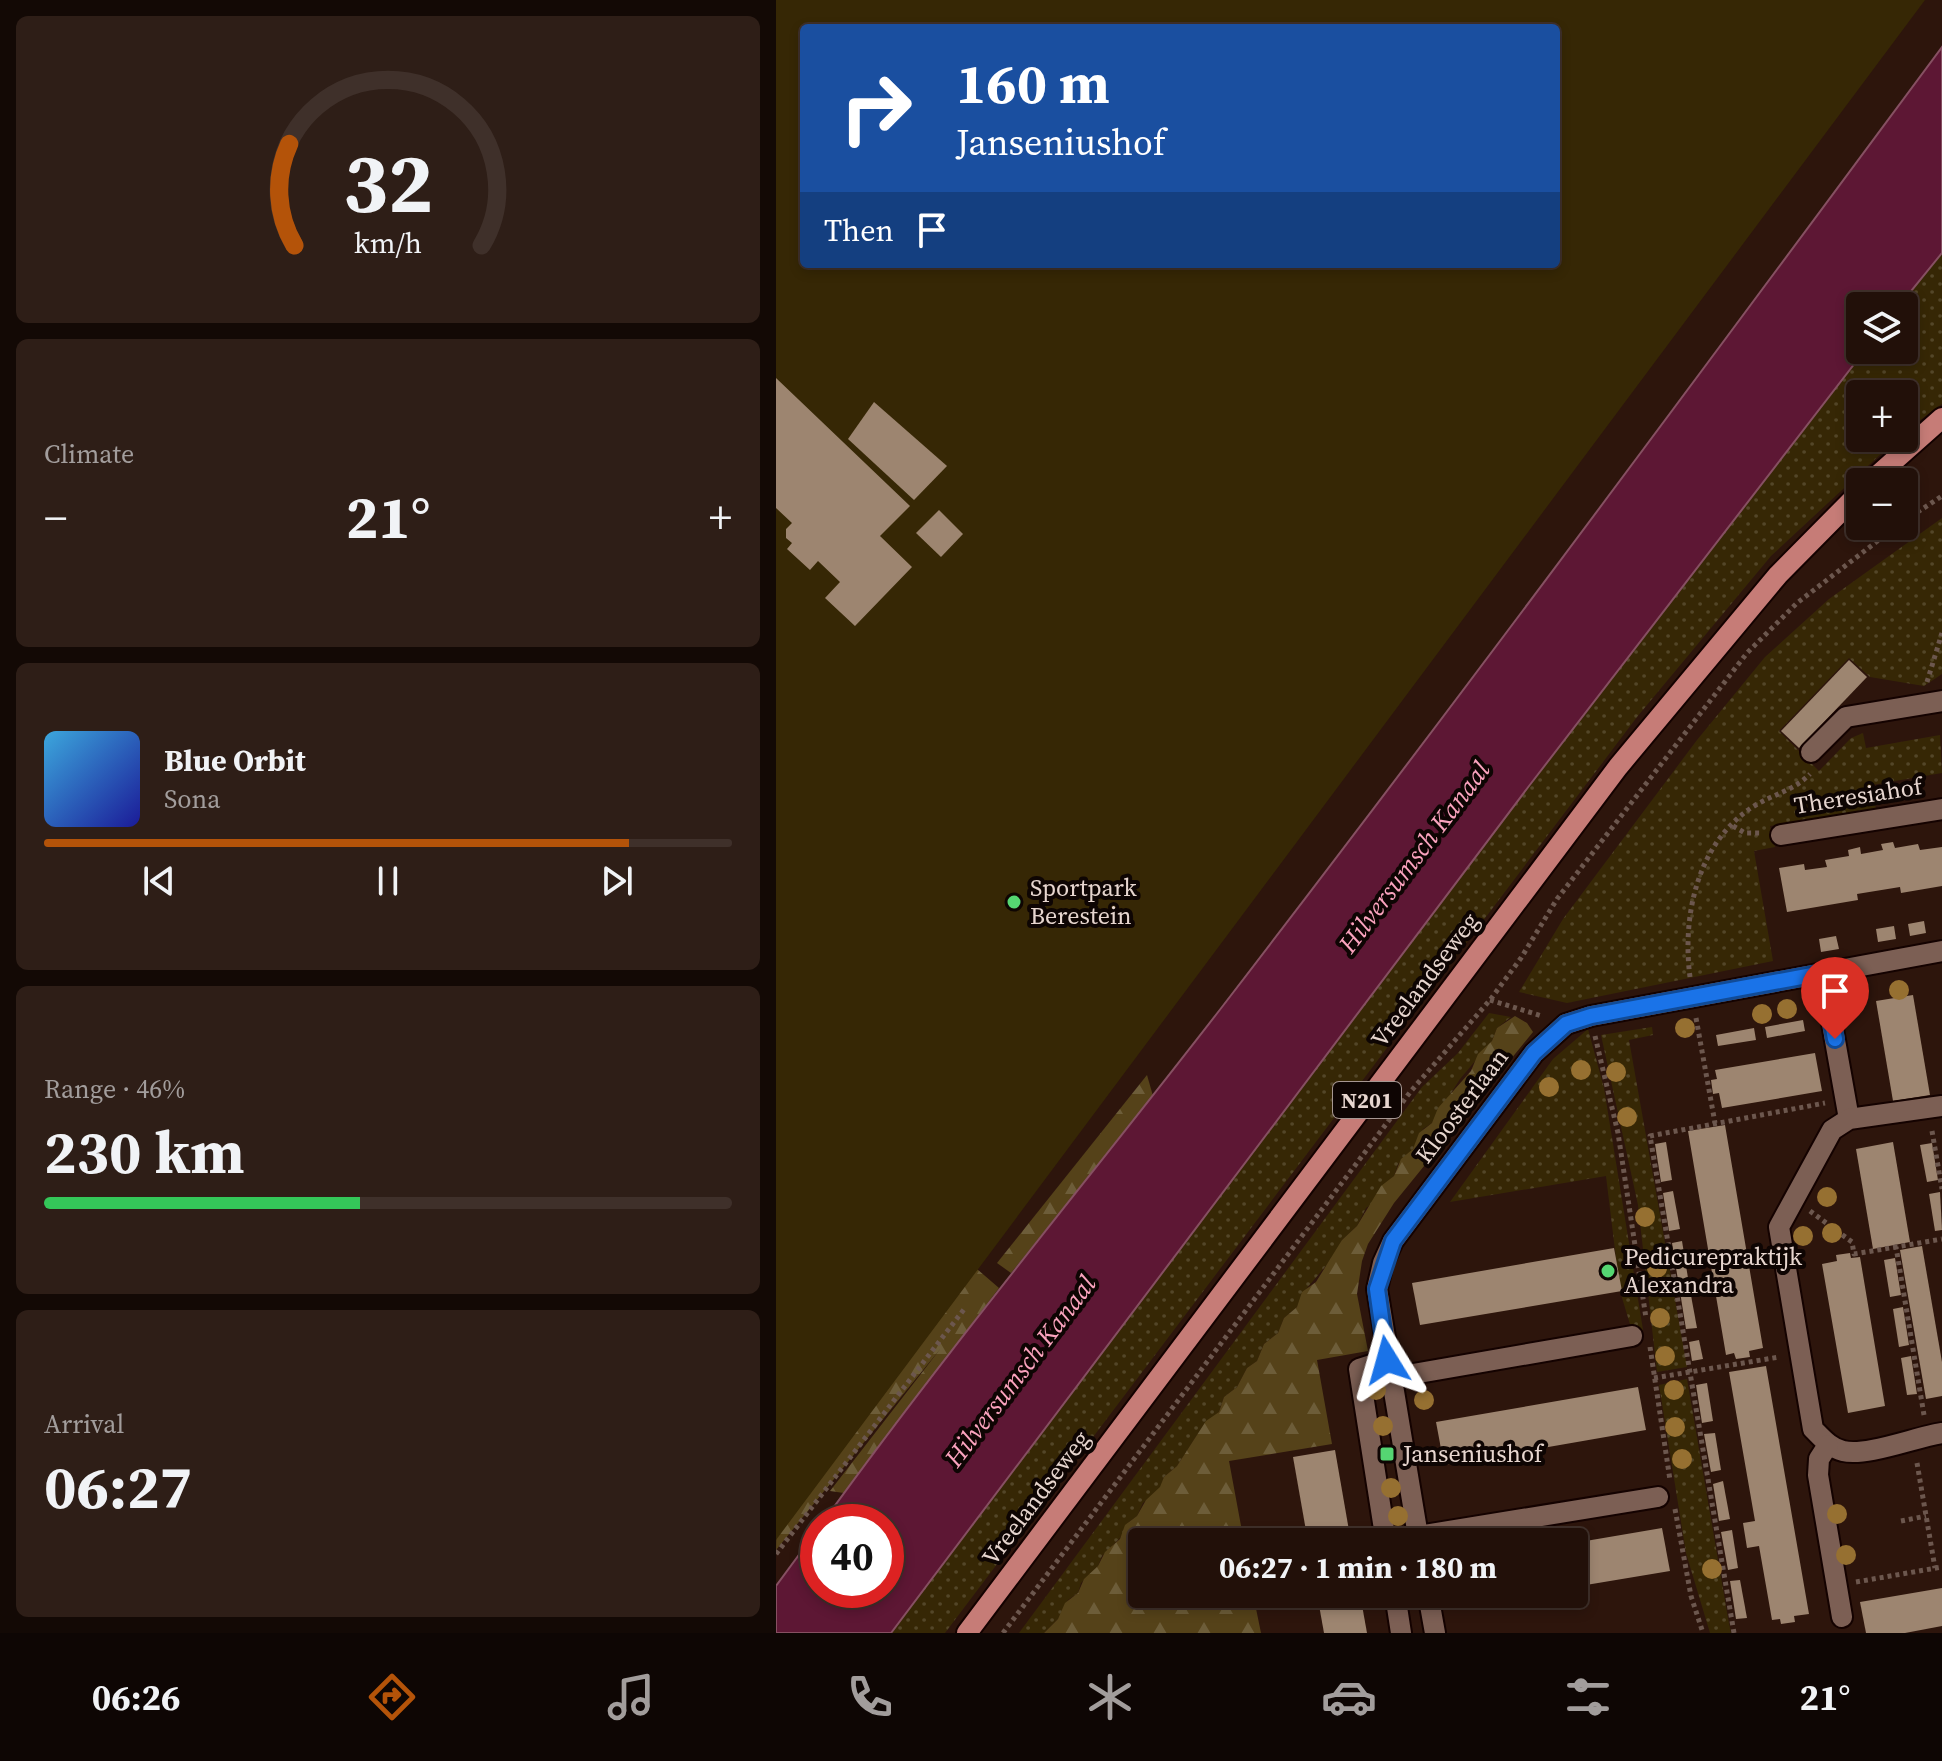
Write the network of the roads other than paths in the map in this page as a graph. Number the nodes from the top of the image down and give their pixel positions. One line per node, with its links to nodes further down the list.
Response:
1 (1942, 418): 2 (main road)
2 (1886, 468)
3 (1846, 506): 24 (main road, Vreelandseweg / N201)
4 (1935, 702): 5 (street)
5 (1815, 758)
6 (1942, 809): 7 (street, Theresiahof)
7 (1781, 835)
8 (1942, 951): 9 (street, Kloosterlaan)
9 (1823, 973): 11 (street); 13 (street, Kloosterlaan)
10 (1935, 1107): 11 (street)
11 (1847, 1109): 15 (street)
12 (1632, 1336): 13 (street)
13 (1389, 1369): 17 (street); 18 (street, Kloosterlaan)
14 (1927, 1435): 15 (street)
15 (1828, 1445): 22 (street)
16 (1658, 1497): 19 (street, Kloosterlaan)
17 (1384, 1528)
18 (1417, 1528)
19 (1482, 1528)
20 (1397, 1608): 25 (street)
21 (1431, 1608): 23 (street)
22 (1842, 1617)
23 (1435, 1631): 26 (street)
24 (967, 1633)
25 (1401, 1633)
26 (1413, 1633)

